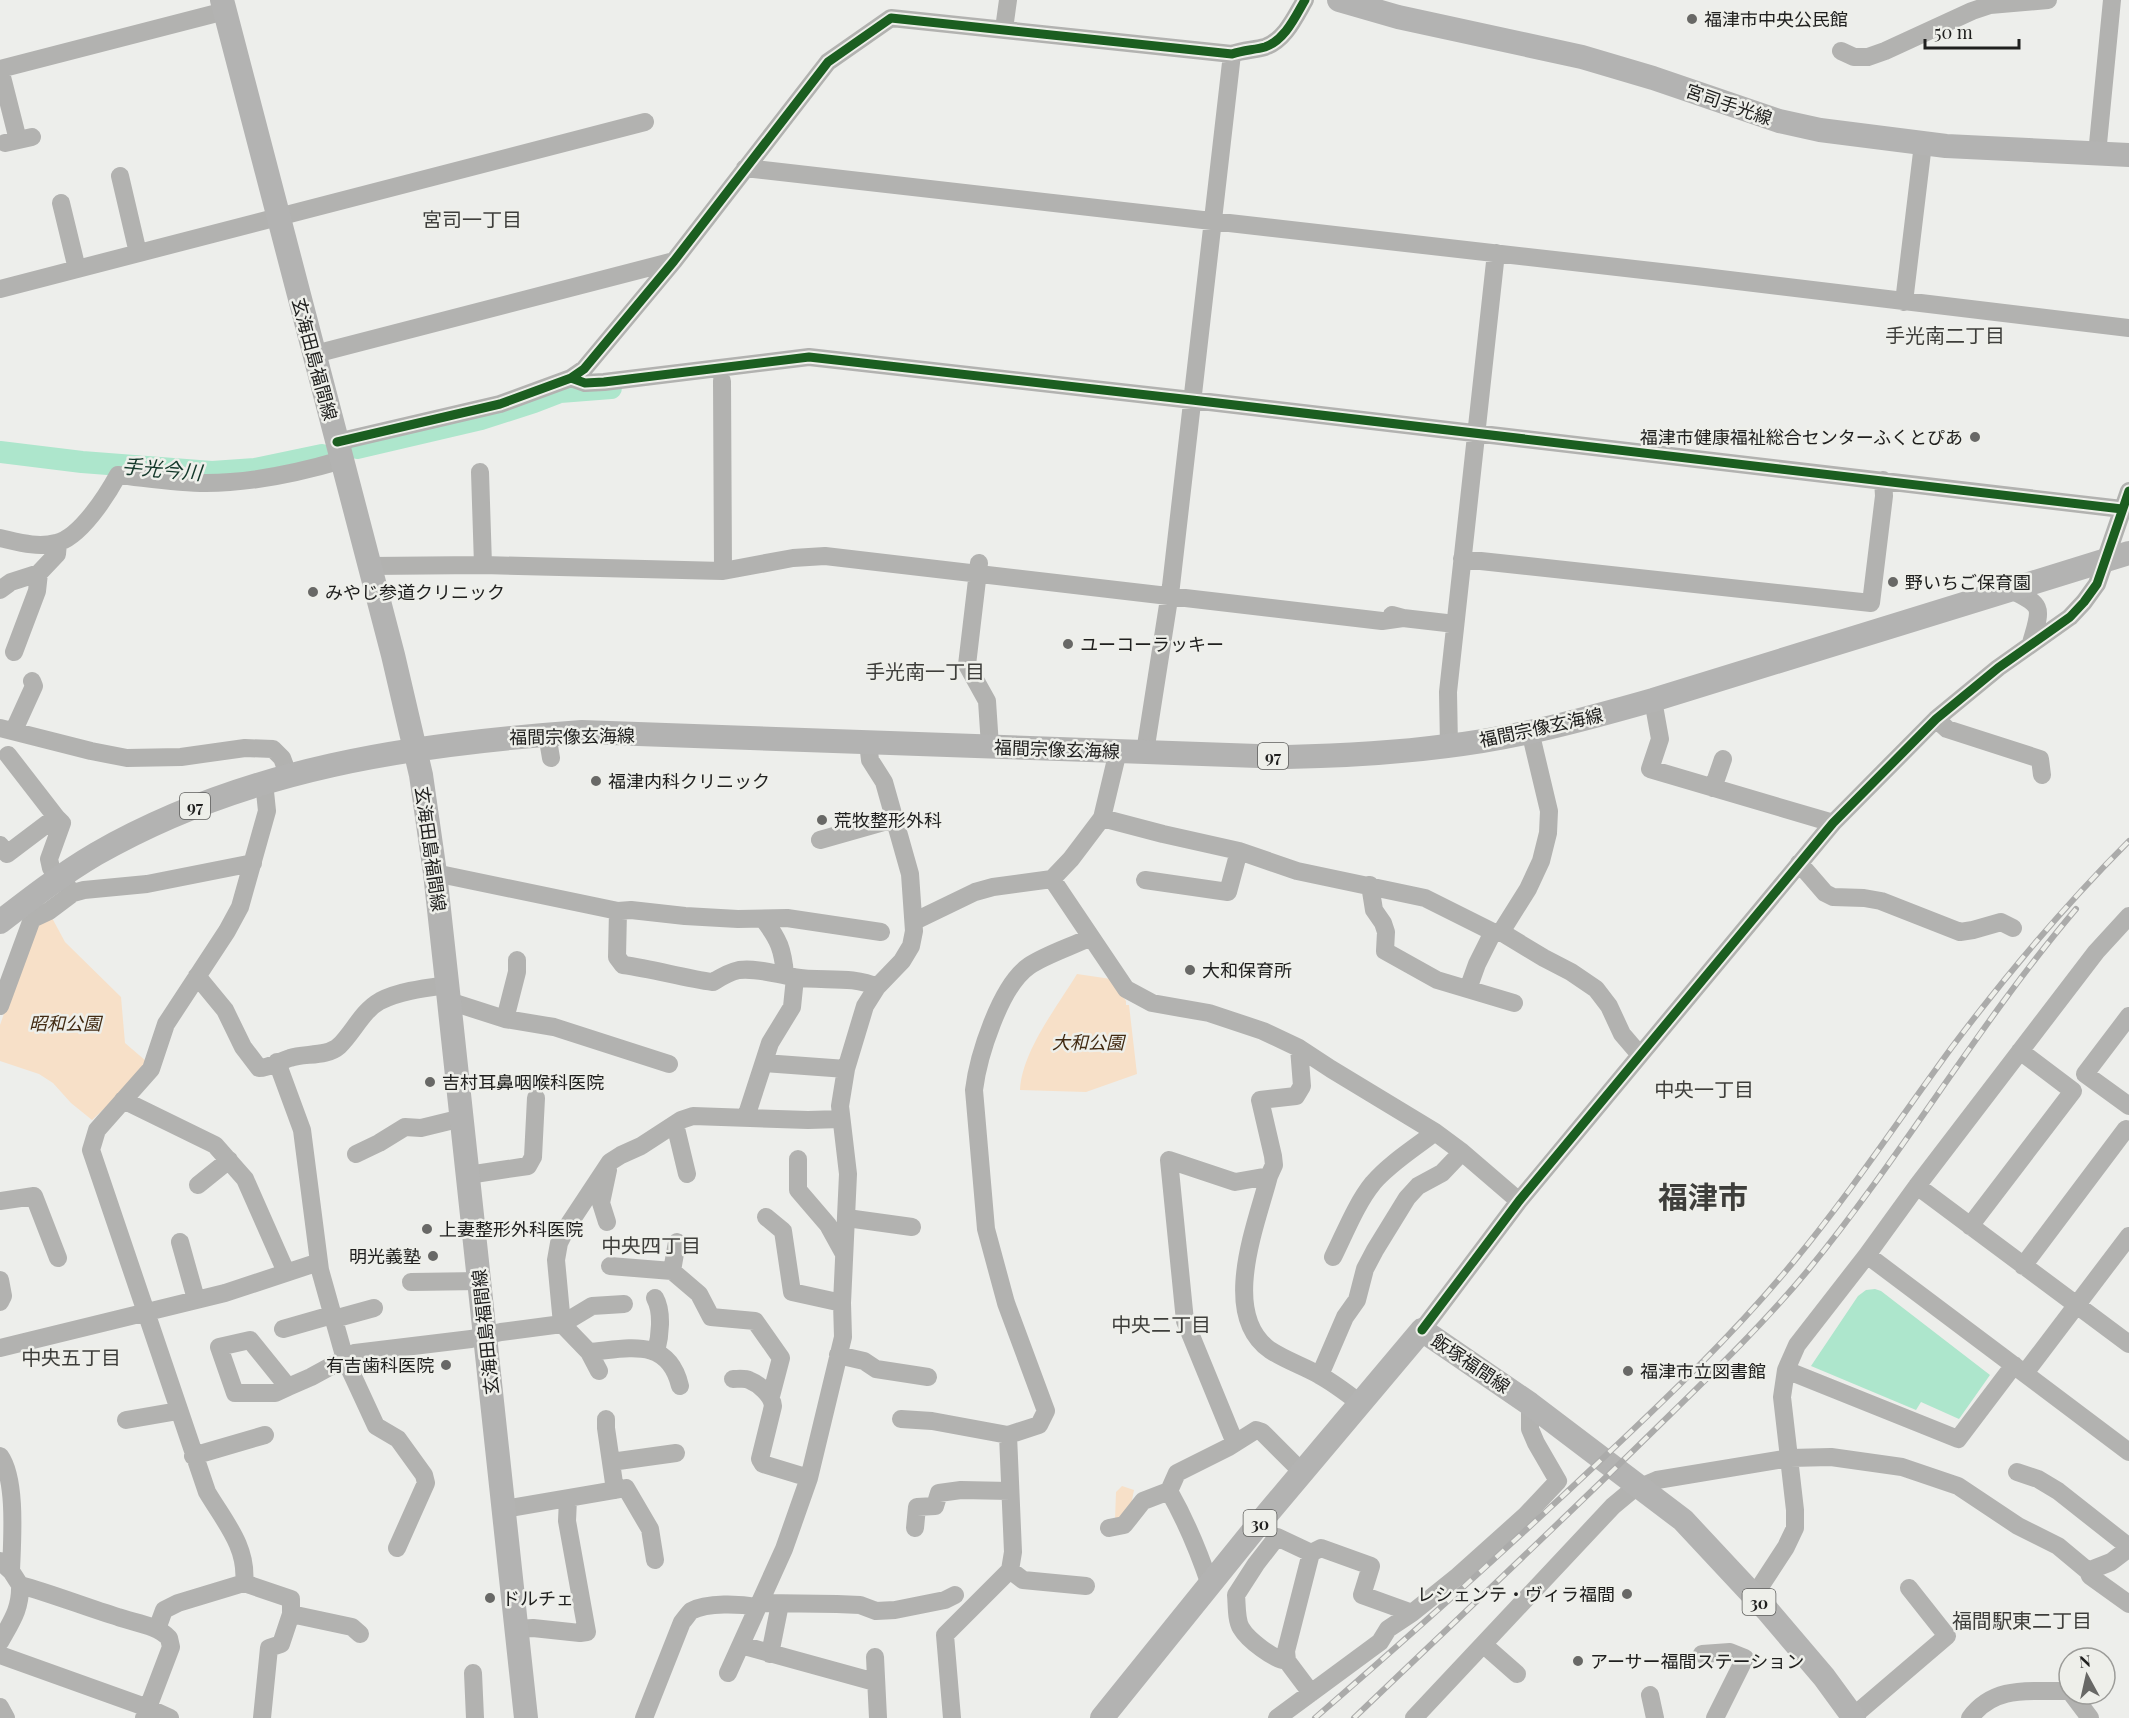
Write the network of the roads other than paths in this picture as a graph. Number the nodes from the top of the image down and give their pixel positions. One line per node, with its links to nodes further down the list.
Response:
1 (1008, 0): 7 (street)
2 (1305, 0): 9 (street)
3 (1339, 0): 13 (main road, 宮司手光線)
4 (2048, 0): 8 (street)
5 (2112, 0): 14 (street)
6 (223, 6): 10 (street); 19 (main road, 玄海田島福間線)
7 (1004, 29): 9 (street); 16 (street)
8 (1841, 51)
9 (1232, 54): 20 (street)
10 (0, 69): 12 (street)
11 (645, 122): 19 (street)
12 (18, 140)
13 (1923, 144): 14 (main road, 宮司手光線); 26 (street)
14 (2097, 154): 15 (main road, 宮司手光線)
15 (2129, 155)
16 (745, 168): 20 (street); 23 (street)
17 (120, 176): 21 (street)
18 (62, 203): 24 (street)
19 (278, 217): 21 (street); 28 (main road, 玄海田島福間線)
20 (1214, 221): 22 (street); 31 (street)
21 (138, 253): 24 (street)
22 (1496, 254): 26 (street); 32 (street)
23 (674, 261): 28 (street); 29 (street)
24 (77, 269): 25 (street)
25 (0, 289)
26 (1904, 302): 27 (street)
27 (2129, 328)
28 (315, 354): 33 (main road, 玄海田島福間線)
29 (571, 378): 31 (street); 33 (street)
30 (722, 381): 45 (street)
31 (1192, 405): 32 (street); 50 (street)
32 (1476, 438): 35 (street); 41 (street)
33 (340, 451): 39 (street); 44 (main road, 玄海田島福間線)
34 (480, 472): 43 (street)
35 (1884, 486): 37 (street); 41 (street)
36 (2129, 491): 37 (street)
37 (2122, 509): 42 (street)
38 (0, 538): 39 (street)
39 (58, 543): 47 (street)
40 (2129, 553): 42 (main road, 福間宗像玄海線 / 97)
41 (1462, 559): 51 (street)
42 (2104, 561): 49 (main road, 福間宗像玄海線 / 97); 52 (street)
43 (483, 565): 44 (street); 45 (street)
44 (369, 566): 63 (main road, 玄海田島福間線)
45 (723, 566): 46 (street)
46 (978, 568): 50 (street); 61 (street)
47 (39, 573): 48 (street); 53 (street)
48 (0, 590)
49 (2011, 590): 52 (street); 55 (main road, 福間宗像玄海線 / 97)
50 (1170, 591): 51 (street); 65 (street)
51 (1455, 624): 62 (street)
52 (2031, 643): 56 (street)
53 (14, 652)
54 (32, 681): 57 (street)
55 (1653, 700): 58 (main road, 福間宗像玄海線 / 97); 71 (street)
56 (1936, 719): 69 (street); 75 (street)
57 (7, 729): 59 (street)
58 (1530, 731): 62 (main road, 福間宗像玄海線 / 97); 94 (street)
59 (34, 735): 66 (street); 68 (street)
60 (868, 742): 61 (main road, 福間宗像玄海線 / 97); 63 (main road, 福間宗像玄海線 / 97); 74 (street)
61 (990, 746): 64 (main road, 福間宗像玄海線 / 97)
62 (1449, 746): 65 (main road, 福間宗像玄海線 / 97)
63 (416, 750): 68 (main road, 福間宗像玄海線 / 97); 81 (main road, 玄海田島福間線)
64 (1118, 751): 65 (main road, 福間宗像玄海線 / 97); 73 (street)
65 (1145, 752)
66 (4, 758): 72 (street)
67 (1723, 759): 71 (street)
68 (288, 774): 70 (main road, 福間宗像玄海線 / 97)
69 (2042, 775)
70 (264, 782): 79 (street); 84 (main road, 福間宗像玄海線 / 97)
71 (1713, 788): 75 (street)
72 (56, 817): 77 (street); 84 (street)
73 (1102, 818): 78 (street); 82 (street)
74 (894, 819): 76 (street); 90 (street)
75 (1833, 823): 80 (street)
76 (820, 840)
77 (0, 845)
78 (1239, 850): 83 (street); 85 (street)
79 (253, 863): 84 (street); 97 (street)
80 (1799, 863): 92 (street); 108 (street)
81 (435, 873): 87 (street); 101 (main road, 玄海田島福間線)
82 (1052, 879): 90 (street); 95 (street)
83 (1144, 880)
84 (66, 885): 86 (main road, 福間宗像玄海線 / 97)
85 (1370, 885): 94 (street); 100 (street)
86 (29, 910): 91 (main road, 福間宗像玄海線 / 97); 103 (street)
87 (618, 911): 89 (street); 98 (street)
88 (2129, 916): 107 (street)
89 (763, 919): 93 (street); 98 (street)
90 (915, 921): 99 (street)
91 (0, 922)
92 (2013, 928)
93 (880, 932)
94 (1497, 932): 100 (street); 108 (street)
95 (1091, 937): 106 (street); 189 (street)
96 (517, 960): 105 (street)
97 (197, 976): 109 (street); 114 (street)
98 (790, 976): 99 (street); 110 (street)
99 (877, 987): 112 (street)
100 (1468, 989): 102 (street)
101 (448, 993): 105 (street); 109 (street); 117 (main road, 玄海田島福間線)
102 (1514, 1003)
103 (0, 1006)
104 (2129, 1016): 115 (street)
105 (505, 1019): 111 (street)
106 (1299, 1048): 121 (street); 129 (street)
107 (2020, 1051): 131 (street); 137 (street)
108 (1641, 1055): 133 (street)
109 (277, 1062): 146 (street)
110 (764, 1063): 112 (street); 116 (street)
111 (669, 1064)
112 (846, 1069): 118 (street)
113 (536, 1098): 128 (street)
114 (123, 1100): 125 (street); 161 (street)
115 (2129, 1106)
116 (746, 1117): 118 (street); 119 (street)
117 (462, 1118): 123 (street); 128 (main road, 玄海田島福間線)
118 (841, 1119): 135 (street)
119 (675, 1124): 126 (street); 127 (street)
120 (2129, 1131): 148 (street)
121 (1435, 1132): 122 (street); 144 (street)
122 (1462, 1152): 133 (street); 176 (street)
123 (356, 1154)
124 (798, 1159): 142 (street)
125 (229, 1160): 130 (street); 150 (street)
126 (610, 1162): 136 (street); 163 (street)
127 (687, 1174)
128 (468, 1175): 152 (main road, 玄海田島福間線)
129 (1269, 1176): 176 (street); 190 (street)
130 (198, 1185)
131 (1917, 1186): 137 (street); 143 (street)
132 (0, 1201): 145 (street)
133 (1520, 1201): 165 (street)
134 (766, 1217): 157 (street)
135 (847, 1218): 138 (street); 142 (street)
136 (607, 1222)
137 (1970, 1226): 148 (street)
138 (912, 1227)
139 (2129, 1236): 159 (street)
140 (180, 1242): 155 (street)
141 (677, 1242): 149 (street)
142 (844, 1254): 157 (street)
143 (1867, 1255): 173 (street); 174 (street)
144 (1333, 1257)
145 (58, 1258)
146 (319, 1262): 150 (street); 162 (street)
147 (610, 1266): 149 (street)
148 (2023, 1266): 159 (street)
149 (672, 1271): 181 (street)
150 (286, 1272): 155 (street)
151 (0, 1280): 156 (street)
152 (480, 1281): 153 (street); 166 (main road, 玄海田島福間線)
153 (411, 1282)
154 (654, 1298): 170 (street)
155 (196, 1299): 161 (street)
156 (0, 1302)
157 (842, 1303): 171 (street)
158 (624, 1304): 163 (street)
159 (2076, 1306): 167 (street); 173 (street)
160 (374, 1308): 162 (street)
161 (145, 1313): 168 (street); 184 (street)
162 (333, 1317): 164 (street); 172 (street)
163 (562, 1324): 166 (street); 169 (street)
164 (284, 1329)
165 (1422, 1330): 182 (main road, 飯塚福間線 / 30); 183 (main road, 飯塚福間線 / 30)
166 (486, 1336): 172 (street); 204 (main road, 玄海田島福間線)
167 (2129, 1344)
168 (0, 1348)
169 (589, 1352): 170 (street); 175 (street)
170 (656, 1352): 179 (street)
171 (838, 1355): 177 (street); 199 (street)
172 (345, 1359): 180 (street); 208 (street)
173 (2019, 1369): 174 (street); 191 (street)
174 (1786, 1370): 195 (street)
175 (599, 1371)
176 (1320, 1375): 182 (street)
177 (928, 1377)
178 (733, 1380): 181 (street)
179 (680, 1386)
180 (288, 1387)
181 (771, 1396): 199 (street)
182 (1360, 1404): 197 (main road, 飯塚福間線 / 30)
183 (1530, 1404): 219 (main road, 飯塚福間線 / 30); 224 (street)
184 (178, 1411): 187 (street); 194 (street)
185 (606, 1419): 196 (street)
186 (901, 1419): 189 (street)
187 (126, 1420)
188 (265, 1435): 194 (street)
189 (1008, 1435): 201 (street)
190 (1235, 1443): 197 (street); 202 (street)
191 (2129, 1452)
192 (676, 1453): 196 (street)
193 (0, 1456): 213 (street)
194 (193, 1456): 214 (street)
195 (1790, 1458): 212 (street); 219 (street); 231 (street)
196 (611, 1462): 200 (street)
197 (1303, 1473): 215 (main road, 飯塚福間線 / 30)
198 (2017, 1473): 207 (street)
199 (809, 1478): 221 (street)
200 (615, 1490): 203 (street); 210 (street)
201 (1010, 1491): 205 (street); 211 (street)
202 (1169, 1491): 206 (street); 215 (street)
203 (568, 1498): 204 (street); 227 (street)
204 (505, 1509): 227 (main road, 玄海田島福間線)
205 (915, 1528)
206 (1109, 1528)
207 (2129, 1547): 212 (street)
208 (397, 1548)
209 (1311, 1553): 224 (street); 237 (street); 237 (street)
210 (655, 1560)
211 (1010, 1570): 216 (street); 229 (street)
212 (2088, 1570): 220 (street)
213 (10, 1572): 226 (street); 230 (street)
214 (244, 1583): 225 (street); 226 (street)
215 (1210, 1585): 258 (main road, 飯塚福間線 / 30)
216 (1086, 1586)
217 (1909, 1588): 248 (street)
218 (955, 1595): 222 (street)
219 (1754, 1596): 248 (main road, 飯塚福間線 / 30)
220 (2129, 1604)
221 (759, 1605): 222 (street); 232 (street); 255 (street)
222 (780, 1605): 233 (street)
223 (942, 1609): 229 (street)
224 (1412, 1613): 242 (street)
225 (291, 1614): 228 (street); 252 (street)
226 (157, 1629): 247 (street)
227 (518, 1629): 254 (main road, 玄海田島福間線)
228 (360, 1634)
229 (945, 1635): 257 (street)
230 (0, 1642)
231 (1484, 1645): 240 (street); 260 (street)
232 (741, 1646): 233 (street); 238 (street)
233 (770, 1654): 241 (street)
234 (1702, 1654): 262 (street)
235 (0, 1655): 247 (street)
236 (874, 1657): 241 (street)
237 (1287, 1661): 242 (street)
238 (728, 1672)
239 (473, 1673): 253 (street)
240 (1517, 1674)
241 (875, 1682): 256 (street)
242 (1311, 1693): 259 (street)
243 (2057, 1693): 249 (street)
244 (1650, 1695): 261 (street)
245 (2081, 1706): 263 (street)
246 (0, 1707): 250 (street)
247 (146, 1713): 251 (street)
248 (1853, 1717)
249 (1971, 1717)
250 (6, 1718)
251 (170, 1718)
252 (262, 1718)
253 (475, 1718)
254 (526, 1718)
255 (644, 1718)
256 (878, 1718)
257 (952, 1718)
258 (1102, 1718)
259 (1277, 1718)
260 (1414, 1718)
261 (1655, 1718)
262 (1715, 1718)
263 (2090, 1718)

